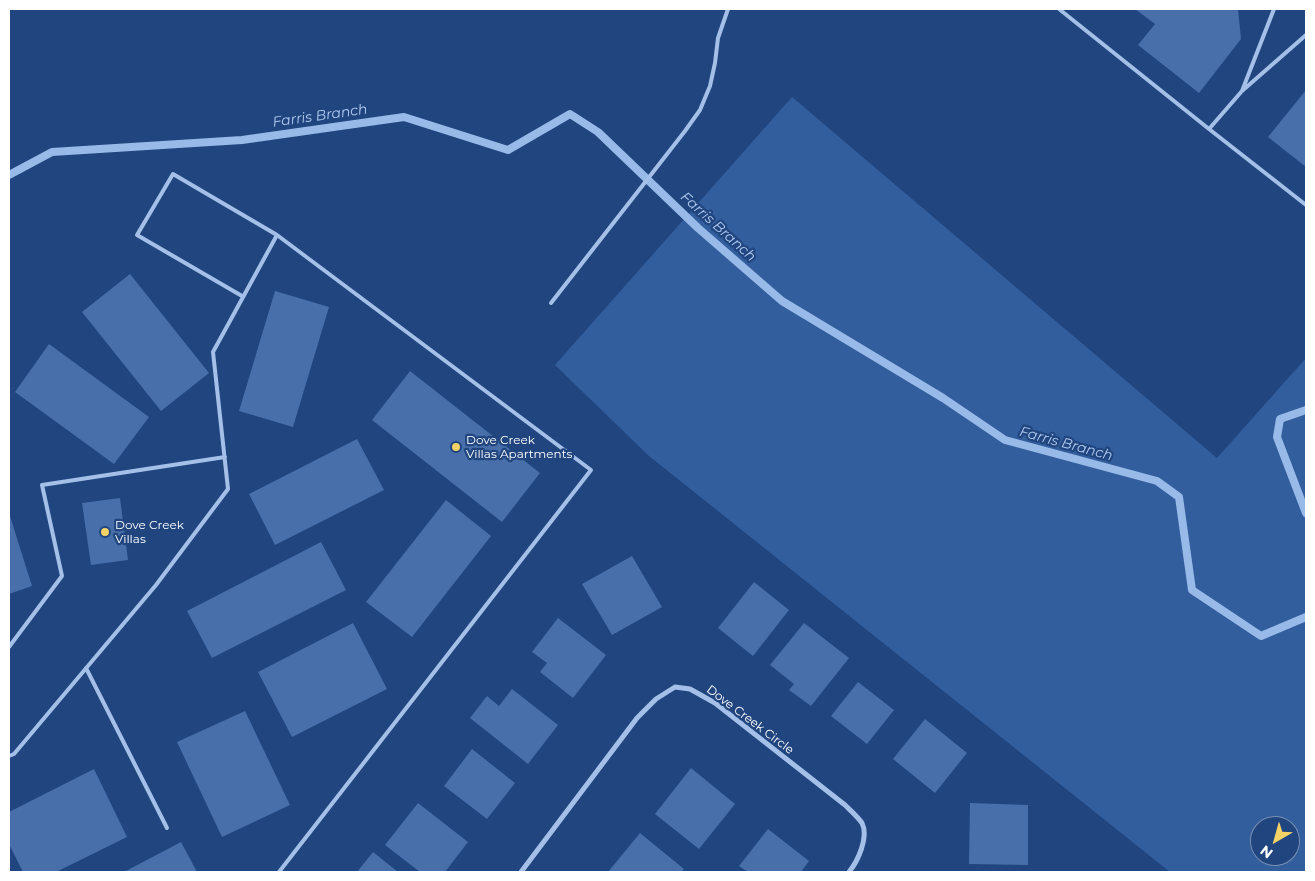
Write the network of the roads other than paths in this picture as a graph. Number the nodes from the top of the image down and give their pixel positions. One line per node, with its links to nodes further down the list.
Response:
1 (728, 9): 10 (lane)
2 (1059, 9): 6 (lane)
3 (1274, 9): 5 (lane)
4 (1306, 35): 5 (lane)
5 (1242, 91): 6 (lane)
6 (1209, 129): 7 (lane)
7 (1306, 205)
8 (277, 235): 9 (lane); 9 (lane); 16 (lane)
9 (242, 296): 11 (lane)
10 (551, 302)
11 (224, 457): 12 (lane); 13 (lane)
12 (9, 647)
13 (86, 668): 14 (lane); 15 (lane)
14 (9, 756)
15 (168, 828)
16 (279, 872)
17 (521, 872): 18 (street, Dove Creek Circle)
18 (849, 872)

